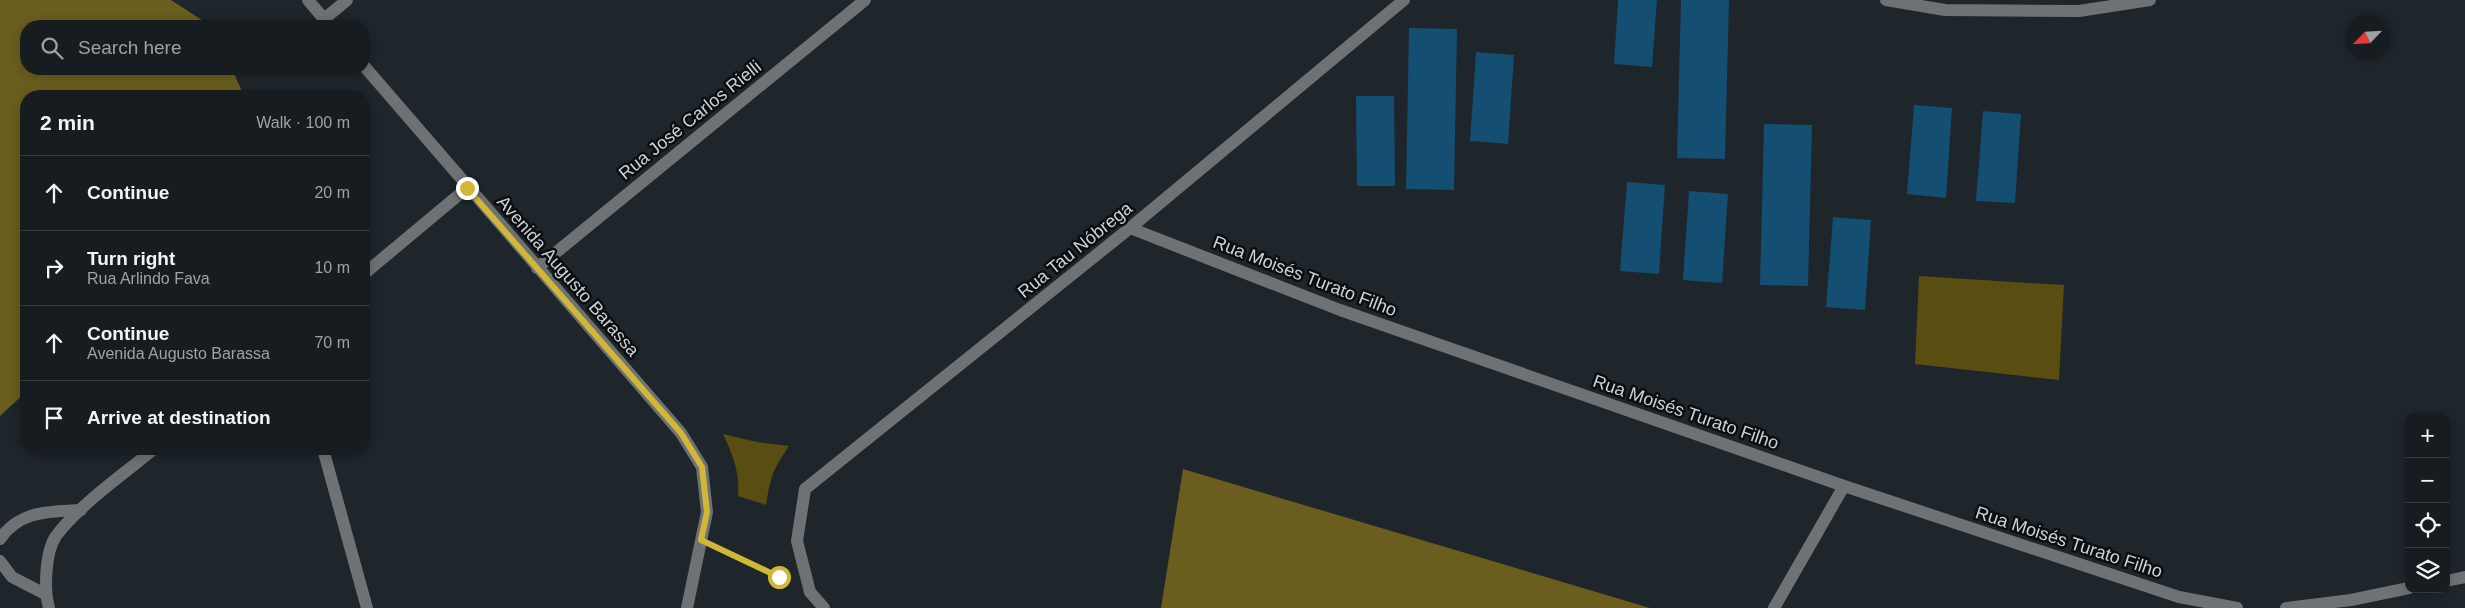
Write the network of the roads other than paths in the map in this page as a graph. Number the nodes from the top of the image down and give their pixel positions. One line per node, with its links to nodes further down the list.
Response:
1 (308, 0): 9 (street)
2 (347, 0): 10 (street)
3 (865, 0): 14 (street, Rua José Carlos Rielli)
4 (1404, 0): 13 (street, Rua Tau Nóbrega)
5 (1886, 0): 8 (street)
6 (1954, 0): 8 (street)
7 (2150, 0): 8 (street)
8 (1945, 10)
9 (325, 20)
10 (330, 20)
11 (370, 73): 12 (street, Avenida Augusto Barassa)
12 (467, 188): 14 (street, Avenida Augusto Barassa); 15 (street)
13 (1130, 228): 18 (street, Rua Moisés Turato Filho); 29 (street, Rua Tau Nóbrega)
14 (537, 268): 28 (street, Avenida Augusto Barassa)
15 (370, 269)
16 (147, 455): 19 (street)
17 (325, 455): 27 (street)
18 (1844, 486): 30 (street); 31 (street, Rua Moisés Turato Filho)
19 (81, 510): 20 (street); 25 (street)
20 (0, 539)
21 (0, 561): 25 (street)
22 (2465, 577): 23 (street)
23 (2450, 580)
24 (2405, 589): 32 (street)
25 (45, 594): 26 (street)
26 (49, 608)
27 (367, 608)
28 (687, 608)
29 (824, 608)
30 (1774, 608)
31 (2237, 608)
32 (2286, 608)

